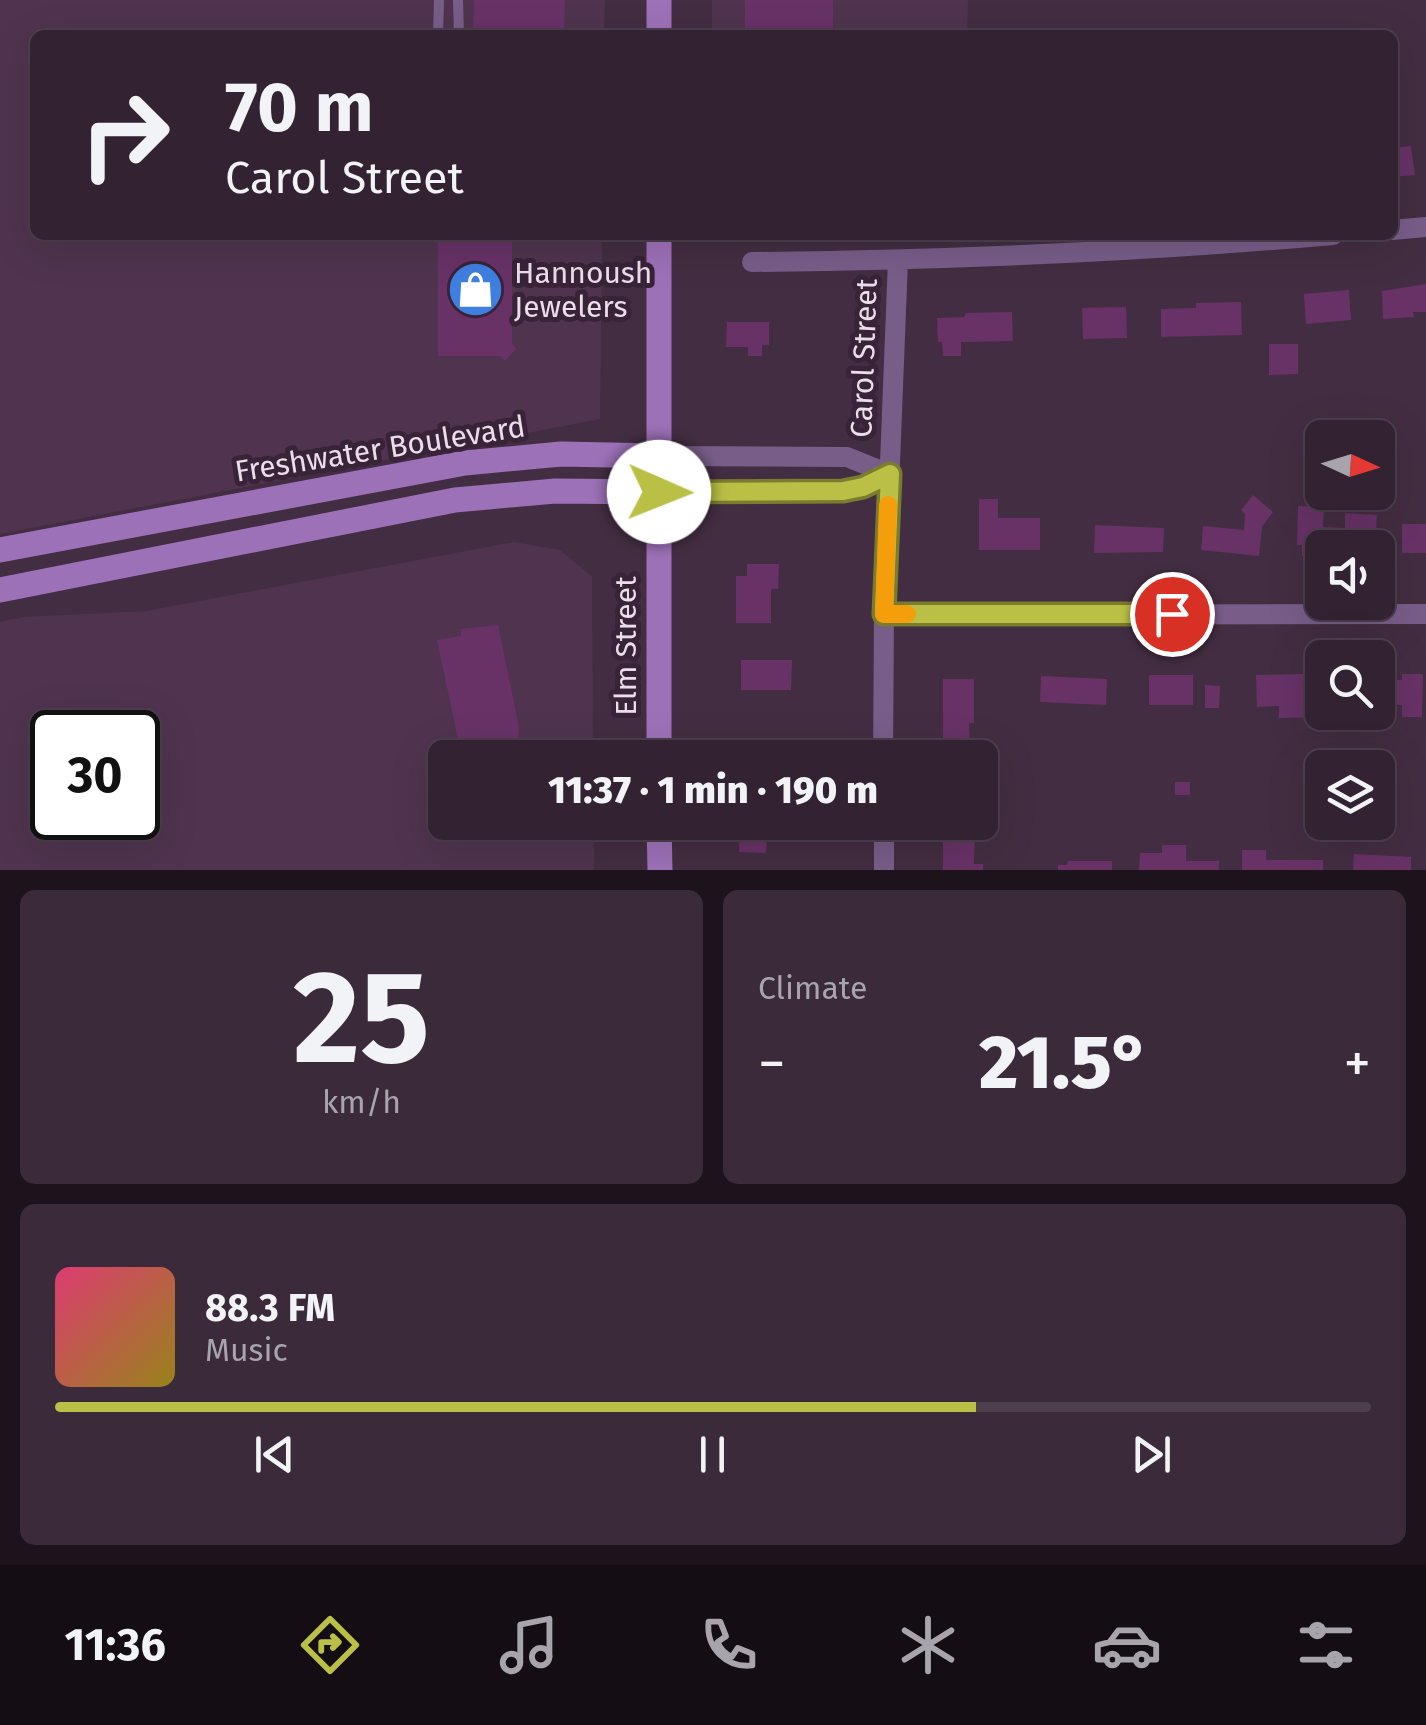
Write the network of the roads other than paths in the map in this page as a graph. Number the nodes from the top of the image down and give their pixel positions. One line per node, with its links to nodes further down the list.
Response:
1 (439, 0): 4 (lane)
2 (458, 0): 5 (lane)
3 (659, 0): 6 (street)
4 (438, 30)
5 (459, 30)
6 (659, 30)
7 (1426, 227): 8 (street)
8 (1398, 229)
9 (659, 240): 13 (street, Elm Street)
10 (1276, 240): 11 (street)
11 (898, 260): 12 (street); 14 (street, Carol Street)
12 (752, 262)
13 (659, 456): 14 (street, Freshwater Boulevard); 15 (street, Elm Street); 16 (street, Freshwater Boulevard)
14 (890, 474): 15 (street, Freshwater Boulevard); 18 (street, Carol Street)
15 (659, 492): 17 (street, Freshwater Boulevard); 20 (street, Elm Street)
16 (0, 550)
17 (0, 590)
18 (884, 614): 19 (street); 21 (street, Carol Street)
19 (1426, 614)
20 (659, 740)
21 (883, 740)
22 (659, 840): 24 (street)
23 (884, 840): 25 (street)
24 (660, 870)
25 (884, 870)

